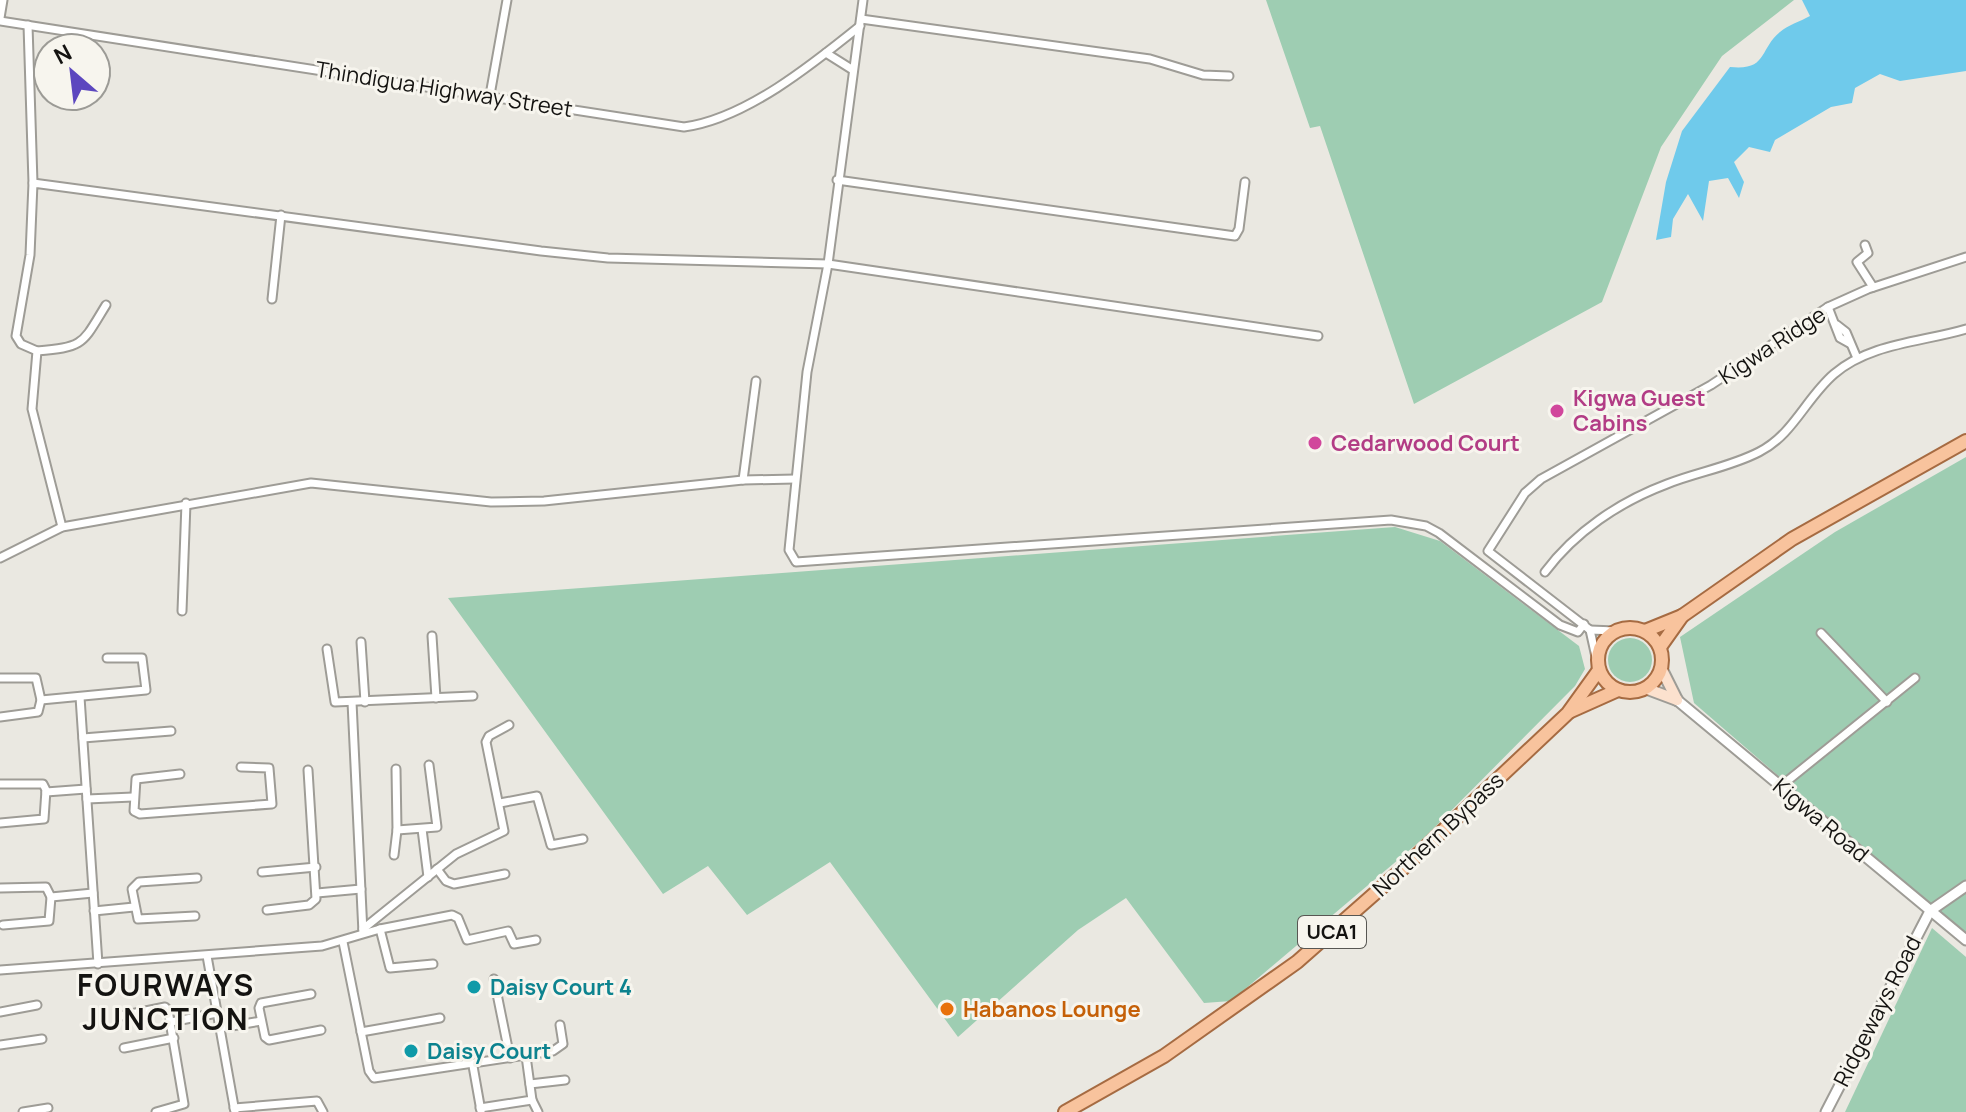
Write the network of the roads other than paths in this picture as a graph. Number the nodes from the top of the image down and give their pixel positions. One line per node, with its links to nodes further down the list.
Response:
1 (3, 0): 4 (street)
2 (507, 0): 10 (street)
3 (863, 0): 5 (street)
4 (0, 20): 6 (street, Thindigua Highway Street)
5 (860, 22): 7 (street, Thindigua Highway Street); 8 (street); 9 (street)
6 (28, 25): 10 (street, Thindigua Highway Street); 13 (street)
7 (826, 53): 8 (street); 10 (street, Thindigua Highway Street)
8 (853, 70): 11 (street)
9 (1229, 76)
10 (490, 95)
11 (837, 180): 12 (street); 17 (street)
12 (1245, 182)
13 (33, 183): 14 (street); 24 (street)
14 (281, 215): 17 (street); 19 (street)
15 (1865, 245): 18 (street)
16 (1966, 257): 18 (street, Kigwa Ridge)
17 (828, 264): 23 (street); 28 (street)
18 (1873, 287): 21 (street, Kigwa Ridge)
19 (272, 299)
20 (106, 305): 24 (street)
21 (1828, 307): 25 (street); 36 (street, Kigwa Ridge)
22 (1966, 329): 25 (street)
23 (1318, 336)
24 (37, 351): 31 (street)
25 (1857, 358): 33 (street)
26 (756, 381): 29 (street)
27 (1966, 441): 35 (main road)
28 (795, 479): 29 (street); 36 (street)
29 (743, 480): 30 (street)
30 (186, 503): 31 (street); 34 (street)
31 (62, 527): 32 (street)
32 (0, 558)
33 (1545, 572)
34 (182, 611)
35 (1682, 616): 38 (main road); 42 (main road)
36 (1587, 627): 37 (street); 45 (street)
37 (1616, 631): 38 (main road); 45 (main road)
38 (1645, 631): 42 (main road)
39 (1821, 633): 58 (street)
40 (432, 636): 53 (street)
41 (361, 642): 57 (street)
42 (1660, 647): 46 (main road)
43 (327, 649): 56 (street)
44 (107, 658): 52 (street)
45 (1599, 668): 50 (main road); 59 (main road, UCA1)
46 (1661, 668): 49 (main road); 55 (main road)
47 (0, 678): 54 (street)
48 (1915, 678): 58 (street)
49 (1645, 688): 50 (main road); 55 (main road)
50 (1618, 690): 59 (main road, UCA1)
51 (473, 696): 53 (street)
52 (80, 697): 54 (street); 63 (street)
53 (436, 698): 57 (street)
54 (41, 700): 60 (street)
55 (1677, 700): 70 (street, Kigwa Road)
56 (352, 702): 57 (street); 89 (street)
57 (365, 702)
58 (1887, 702): 70 (street)
59 (1568, 713): 138 (main road, Northern Bypass / UCA1)
60 (0, 717)
61 (509, 725): 75 (street)
62 (171, 731): 63 (street)
63 (83, 738): 71 (street)
64 (429, 765): 77 (street)
65 (241, 767): 73 (street)
66 (396, 769): 78 (street)
67 (308, 770): 81 (street)
68 (180, 774): 73 (street)
69 (0, 784): 72 (street)
70 (1781, 786): 96 (street, Kigwa Road)
71 (86, 789): 72 (street); 74 (street)
72 (46, 792): 76 (street)
73 (133, 797): 74 (street)
74 (87, 799): 90 (street)
75 (500, 803): 79 (street); 82 (street)
76 (0, 823)
77 (422, 829): 78 (street); 85 (street)
78 (397, 830): 80 (street)
79 (583, 839)
80 (394, 855)
81 (316, 867): 83 (street); 91 (street)
82 (437, 869): 84 (street); 85 (street)
83 (262, 872)
84 (505, 874)
85 (428, 877): 100 (street)
86 (197, 878): 93 (street)
87 (1966, 886): 96 (street)
88 (0, 888): 92 (street)
89 (361, 889): 91 (street); 100 (street)
90 (93, 893): 92 (street); 95 (street)
91 (317, 893): 94 (street)
92 (51, 897): 98 (street)
93 (134, 907): 95 (street); 97 (street)
94 (267, 910)
95 (94, 911): 105 (street)
96 (1930, 911): 102 (street, Kigwa Road); 139 (street, Ridgeways Road)
97 (195, 916)
98 (3, 925)
99 (380, 929): 100 (street); 101 (street); 106 (street)
100 (363, 932): 103 (street)
101 (536, 940)
102 (1966, 940)
103 (343, 942): 104 (street); 120 (street)
104 (207, 956): 105 (street); 112 (street)
105 (98, 964): 107 (street)
106 (433, 964)
107 (0, 970)
108 (494, 979): 126 (street)
109 (311, 994): 115 (street)
110 (37, 1005): 111 (street)
111 (0, 1012)
112 (217, 1013): 116 (street); 118 (street)
113 (121, 1016): 116 (street)
114 (440, 1018): 120 (street)
115 (261, 1021): 118 (street); 119 (street)
116 (171, 1022): 121 (street)
117 (560, 1025): 125 (street)
118 (220, 1028): 132 (street)
119 (321, 1030)
120 (361, 1032): 127 (street)
121 (174, 1038): 124 (street); 135 (street)
122 (42, 1039): 123 (street)
123 (0, 1045)
124 (124, 1048)
125 (526, 1056): 126 (street); 129 (street)
126 (510, 1058): 127 (street)
127 (473, 1066): 133 (street)
128 (565, 1080): 129 (street)
129 (530, 1084): 130 (street)
130 (532, 1100): 133 (street); 137 (street)
131 (48, 1108): 134 (street)
132 (234, 1110): 136 (street)
133 (480, 1110)
134 (23, 1112)
135 (156, 1112)
136 (323, 1112)
137 (538, 1112)
138 (1065, 1112)
139 (1826, 1112)

